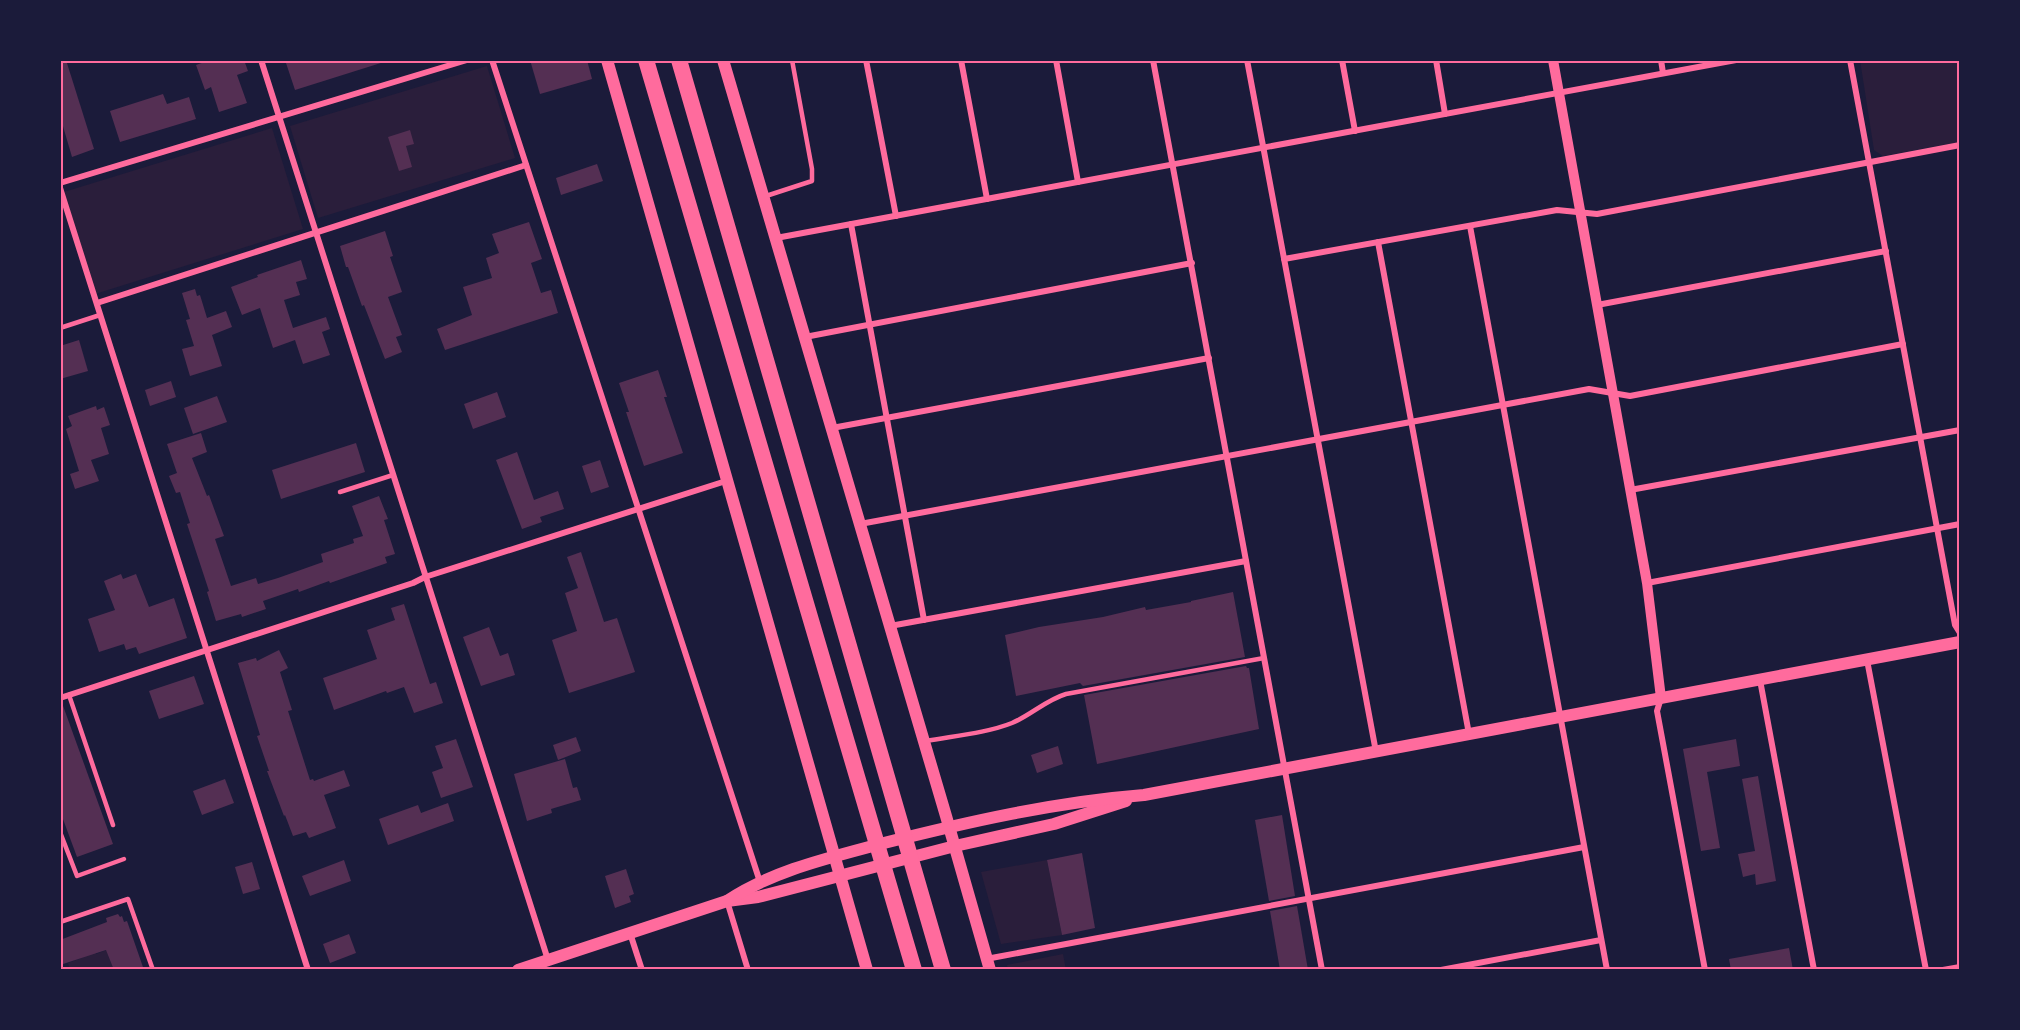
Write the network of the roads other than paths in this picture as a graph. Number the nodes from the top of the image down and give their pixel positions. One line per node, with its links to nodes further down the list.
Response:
1 (261, 60): 23 (street)
2 (467, 60): 23 (street)
3 (492, 60): 28 (street)
4 (607, 60): 63 (main road)
5 (646, 60): 114 (highway)
6 (680, 60): 115 (highway)
7 (723, 60): 33 (main road)
8 (792, 60): 33 (lane)
9 (866, 60): 36 (street)
10 (961, 60): 34 (street)
11 (1056, 60): 30 (street)
12 (1153, 60): 29 (street)
13 (1247, 60): 26 (street)
14 (1342, 60): 24 (street)
15 (1436, 60): 22 (street)
16 (1553, 60): 21 (street)
17 (1661, 60): 20 (street)
18 (1736, 60): 20 (street)
19 (1850, 60): 27 (street)
20 (1663, 73): 21 (street)
21 (1559, 93): 22 (street); 35 (street)
22 (1445, 114): 24 (street)
23 (279, 117): 31 (street); 39 (street)
24 (1355, 131): 26 (street)
25 (1960, 146): 27 (street)
26 (1263, 148): 29 (street); 43 (street)
27 (1869, 162): 35 (street); 42 (street)
28 (526, 165): 39 (street); 66 (street)
29 (1173, 165): 30 (street); 44 (street)
30 (1078, 182): 34 (street)
31 (60, 183)
32 (60, 188): 45 (street)
33 (764, 196): 40 (main road)
34 (987, 199): 36 (street)
35 (1581, 213): 38 (street); 46 (street)
36 (896, 216): 37 (street)
37 (851, 224): 40 (street); 48 (street)
38 (1470, 226): 41 (street); 54 (street)
39 (316, 233): 45 (street); 62 (street)
40 (776, 238): 50 (main road)
41 (1378, 242): 43 (street); 56 (street)
42 (1886, 251): 46 (street); 51 (street)
43 (1284, 259): 60 (street)
44 (1192, 263): 48 (street); 52 (street)
45 (97, 303): 47 (street)
46 (1597, 305): 53 (street)
47 (100, 315): 49 (lane); 78 (street)
48 (870, 325): 50 (street); 55 (street)
49 (60, 328)
50 (805, 337): 57 (main road)
51 (1903, 345): 53 (street); 59 (street)
52 (1209, 358): 55 (street); 61 (street)
53 (1613, 393): 54 (street); 64 (street)
54 (1503, 405): 56 (street); 85 (street)
55 (887, 418): 57 (street); 67 (street)
56 (1411, 422): 60 (street); 86 (street)
57 (832, 428): 68 (main road)
58 (1960, 430): 59 (street)
59 (1920, 438): 64 (street); 70 (street)
60 (1317, 439): 61 (street); 88 (street)
61 (1227, 456): 67 (street); 71 (street)
62 (393, 475): 65 (lane); 72 (street)
63 (726, 480): 66 (street); 96 (main road)
64 (1630, 490): 73 (street)
65 (340, 492)
66 (638, 509): 72 (street); 99 (street)
67 (905, 516): 68 (street); 74 (street)
68 (860, 524): 75 (main road)
69 (1960, 524): 70 (street)
70 (1937, 529): 73 (street); 76 (street)
71 (1246, 561): 74 (street); 79 (street)
72 (425, 577): 78 (street); 105 (street)
73 (1647, 583): 84 (street)
74 (924, 620): 75 (street)
75 (890, 626): 87 (main road)
76 (1960, 633)
77 (1960, 642): 80 (main road)
78 (207, 650): 82 (street); 109 (street)
79 (1264, 658): 87 (lane); 89 (street)
80 (1867, 660): 81 (main road); 121 (street)
81 (1760, 680): 84 (main road); 120 (street)
82 (69, 695): 83 (street); 91 (lane)
83 (60, 698)
84 (1661, 698): 85 (main road); 119 (street)
85 (1560, 717): 86 (main road); 95 (street)
86 (1469, 734): 88 (main road)
87 (924, 741): 92 (main road)
88 (1376, 752): 89 (main road)
89 (1284, 769): 90 (main road); 100 (street)
90 (1144, 795): 92 (main road); 94 (main road)
91 (113, 825)
92 (949, 826): 94 (main road); 96 (main road)
93 (60, 832): 97 (lane)
94 (954, 846): 98 (main road); 106 (main road)
95 (1584, 847): 100 (street); 104 (street)
96 (834, 856): 98 (main road); 99 (main road)
97 (124, 859)
98 (839, 876): 101 (main road); 113 (main road)
99 (760, 882): 101 (main road)
100 (1310, 898): 106 (street); 116 (street)
101 (727, 901): 103 (main road); 112 (street)
102 (60, 922): 108 (lane)
103 (630, 933): 105 (main road); 111 (street)
104 (1601, 940): 117 (street); 118 (street)
105 (548, 960): 110 (main road)
106 (988, 965)
107 (1960, 967): 122 (street)
108 (153, 970)
109 (308, 970)
110 (521, 970)
111 (642, 970)
112 (748, 970)
113 (867, 970)
114 (914, 970)
115 (943, 970)
116 (1322, 970)
117 (1441, 970)
118 (1607, 970)
119 (1705, 970)
120 (1814, 970)
121 (1926, 970)
122 (1942, 970)

